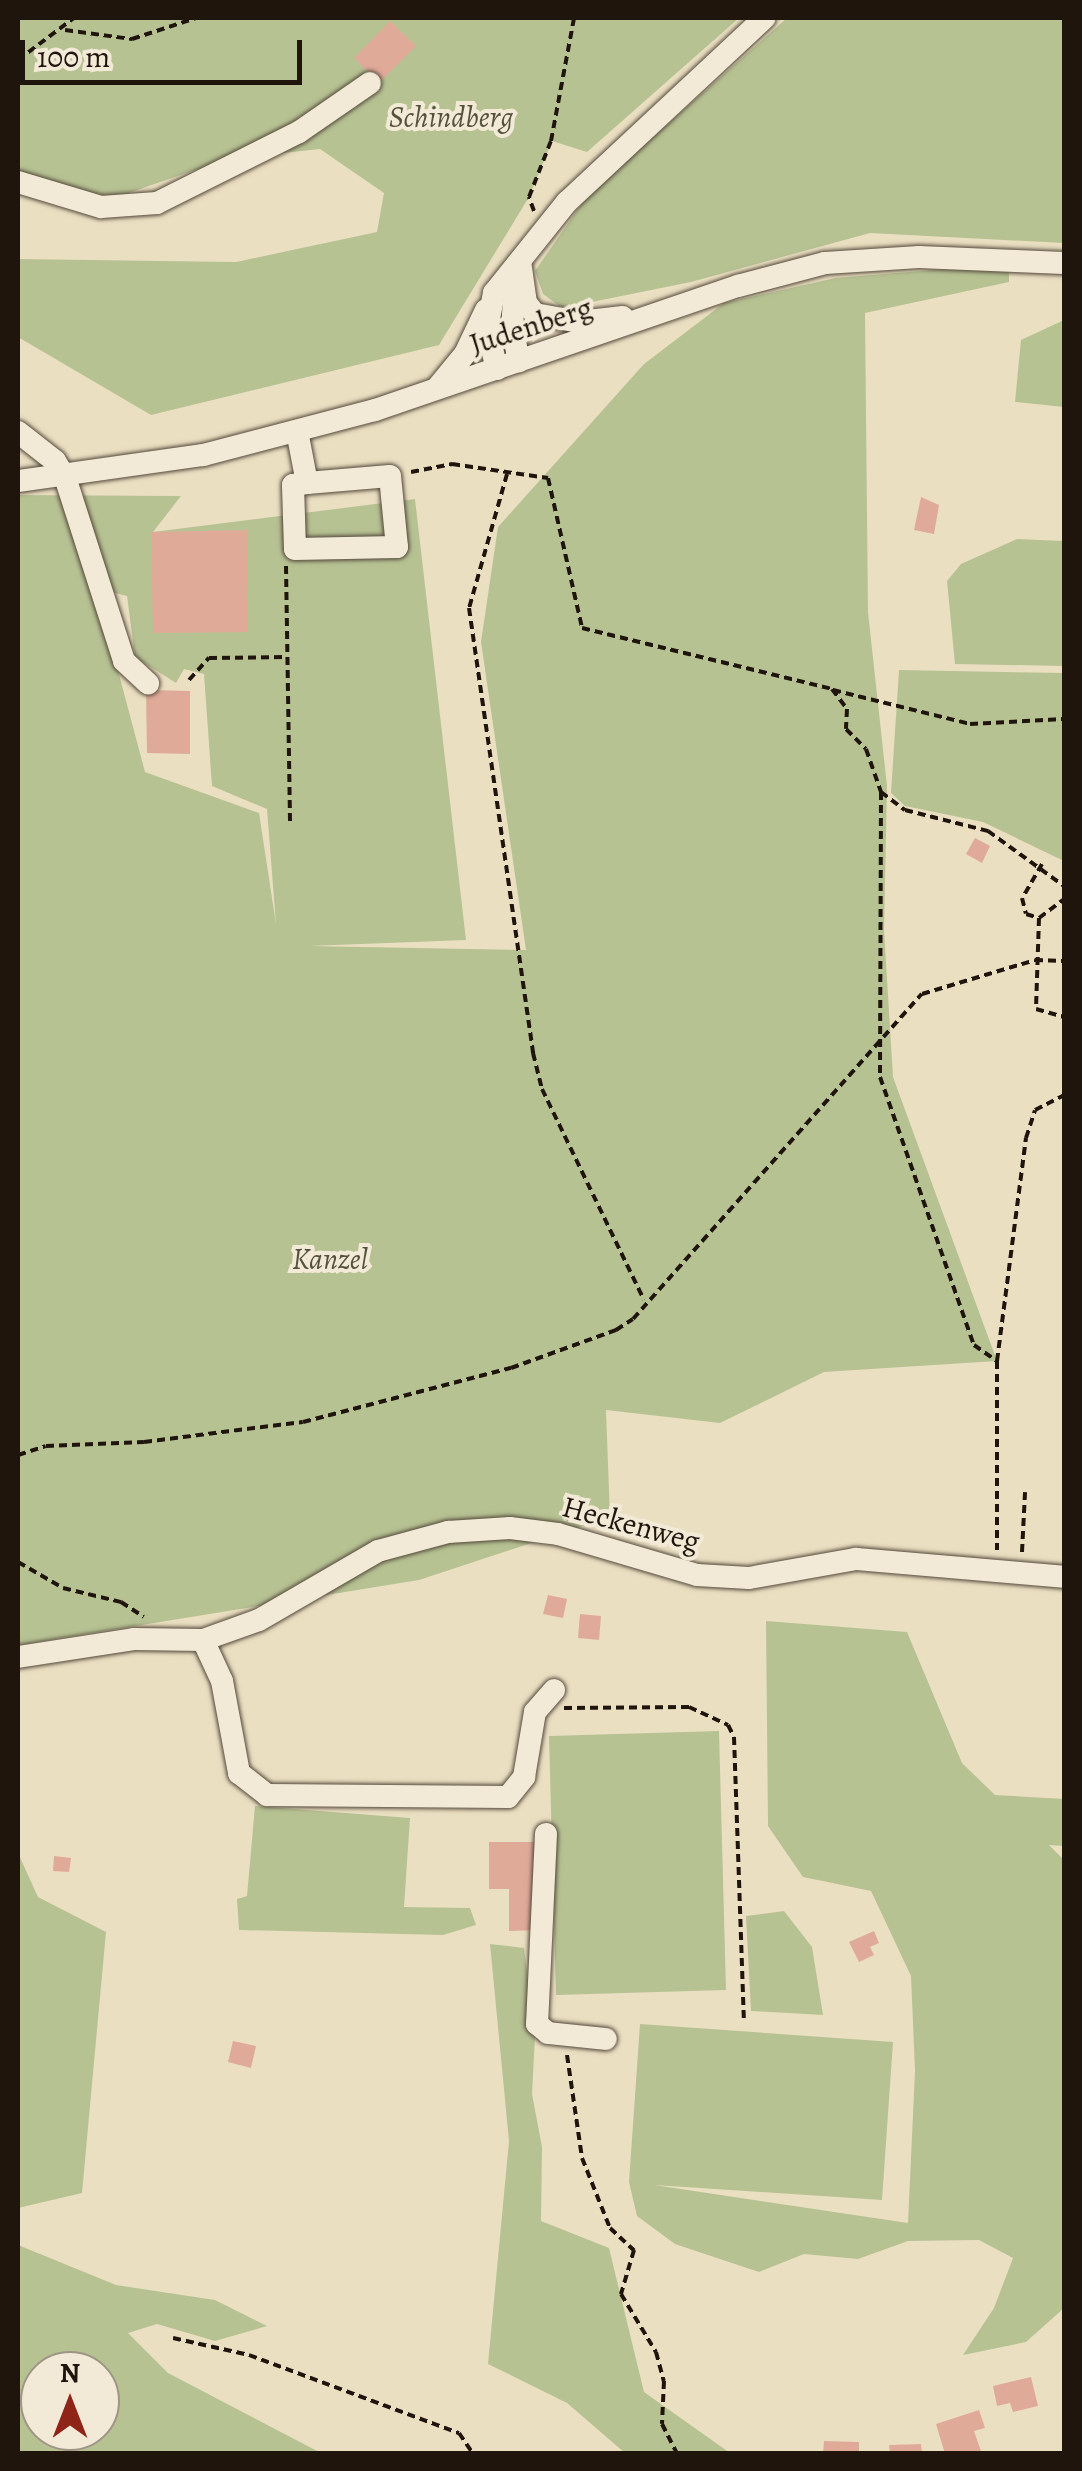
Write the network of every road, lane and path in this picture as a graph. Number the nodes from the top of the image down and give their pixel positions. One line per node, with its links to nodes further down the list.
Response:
1 (74, 18): 5 (path)
2 (196, 18): 5 (path)
3 (574, 18): 9 (path)
4 (764, 18): 9 (street)
5 (64, 30): 6 (path)
6 (18, 60)
7 (370, 83): 8 (street)
8 (18, 182)
9 (541, 233): 10 (street)
10 (520, 261): 12 (street); 13 (street); 14 (street)
11 (1064, 262): 13 (street, Judenberg)
12 (494, 293): 14 (street); 15 (street)
13 (666, 312): 14 (street, Judenberg)
14 (508, 365): 15 (street, Judenberg)
15 (435, 390): 16 (street, Judenberg)
16 (296, 430): 20 (street, Judenberg); 22 (street)
17 (18, 432): 20 (street)
18 (508, 472): 19 (path); 27 (path); 40 (path)
19 (390, 476): 22 (street); 23 (street)
20 (65, 477): 21 (street, Judenberg); 26 (street)
21 (18, 481)
22 (307, 484): 23 (street)
23 (294, 550): 24 (path)
24 (286, 657): 25 (path); 30 (path)
25 (188, 680)
26 (148, 683)
27 (832, 690): 28 (path); 29 (path)
28 (1064, 719)
29 (881, 792): 31 (path); 38 (path)
30 (290, 826)
31 (1042, 864): 32 (path); 34 (path)
32 (1064, 886)
33 (1064, 899): 34 (path)
34 (1039, 918): 35 (path)
35 (1035, 960): 36 (path); 37 (path); 38 (path)
36 (1064, 961)
37 (1064, 1017)
38 (878, 1037): 40 (path); 41 (path)
39 (1064, 1095): 41 (path)
40 (644, 1300): 42 (path)
41 (997, 1362): 45 (path)
42 (18, 1456)
43 (1025, 1492): 45 (path)
44 (18, 1562): 47 (path)
45 (1008, 1572): 46 (street, Heckenweg); 48 (street, Heckenweg)
46 (1064, 1577)
47 (150, 1621)
48 (203, 1640): 49 (street, Heckenweg); 51 (street)
49 (18, 1656)
50 (554, 1690): 51 (street)
51 (534, 1712): 53 (path)
52 (546, 1834): 54 (street)
53 (744, 2020)
54 (564, 2036): 55 (street); 58 (path)
55 (606, 2039)
56 (173, 2338): 57 (path)
57 (473, 2454)
58 (677, 2454)

